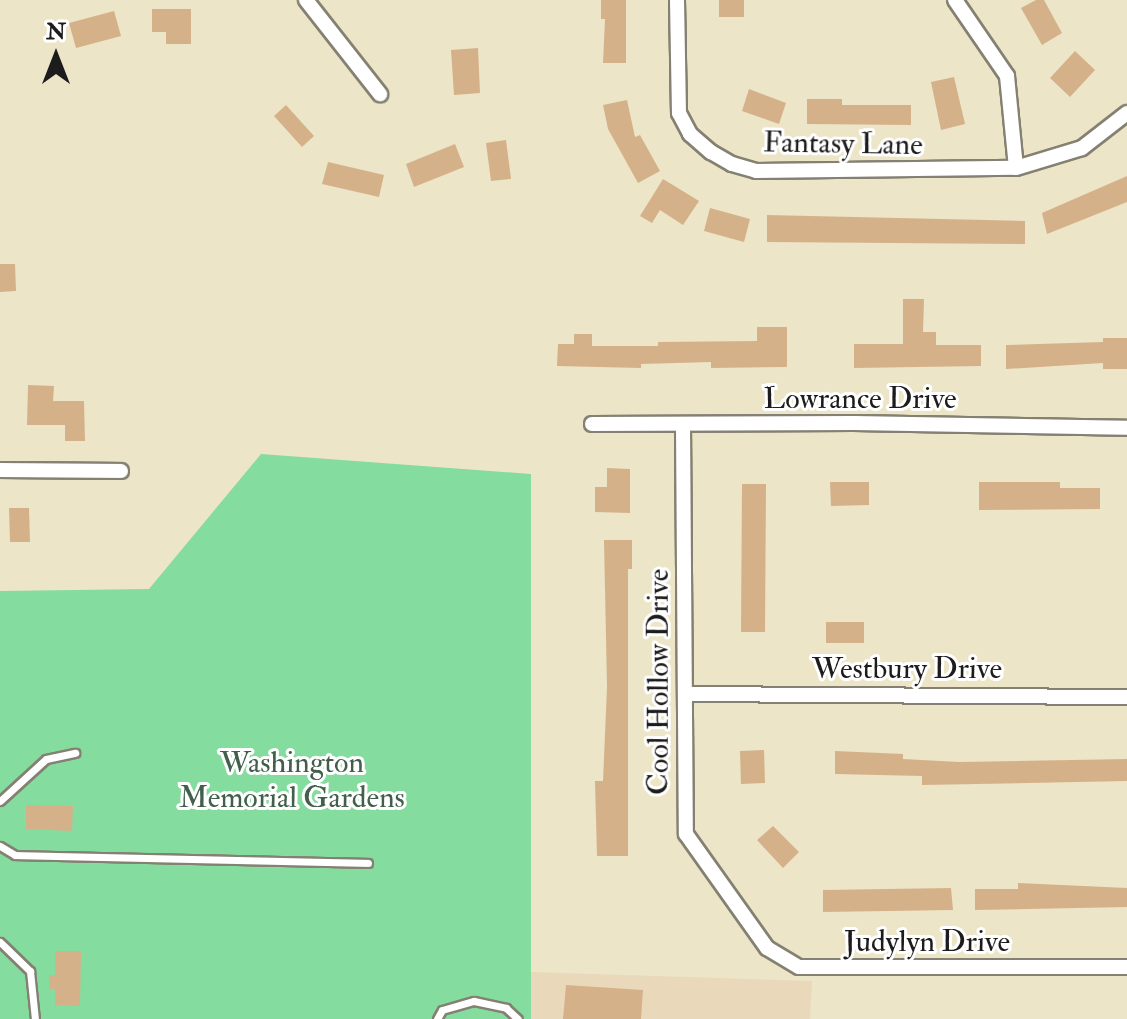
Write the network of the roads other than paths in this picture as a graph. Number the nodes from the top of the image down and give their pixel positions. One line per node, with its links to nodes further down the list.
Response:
1 (306, 0): 4 (street)
2 (677, 0): 6 (street, Fantasy Lane)
3 (955, 0): 6 (street)
4 (380, 94)
5 (1127, 113): 6 (street, Fantasy Lane)
6 (1016, 168)
7 (592, 424): 8 (street, Lowrance Drive)
8 (683, 426): 9 (street, Lowrance Drive); 12 (street, Cool Hollow Drive)
9 (1127, 428)
10 (0, 470): 11 (street)
11 (121, 471)
12 (687, 694): 13 (street, Westbury Drive); 18 (street, Cool Hollow Drive)
13 (1127, 697)
14 (75, 753): 15 (lane)
15 (0, 801)
16 (0, 846): 17 (lane)
17 (368, 863)
18 (746, 919): 20 (street, Judylyn Drive)
19 (0, 942): 21 (lane)
20 (1127, 967)
21 (35, 1019)
22 (437, 1019): 23 (lane)
23 (518, 1019)

